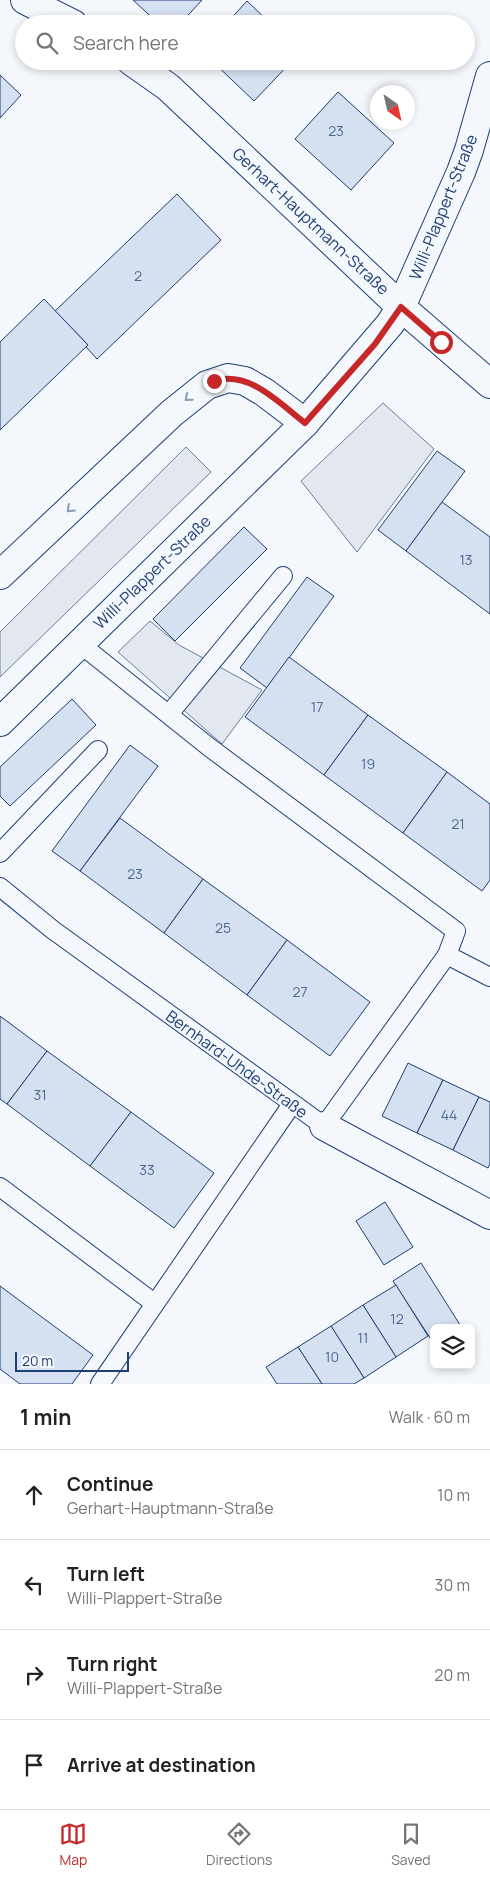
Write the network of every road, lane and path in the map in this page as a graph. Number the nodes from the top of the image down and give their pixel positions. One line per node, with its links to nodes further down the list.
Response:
1 (25, 0): 2 (street)
2 (55, 15)
3 (144, 70): 5 (street, Gerhart-Hauptmann-Straße)
4 (490, 76): 5 (street, Willi-Plappert-Straße)
5 (401, 307): 6 (street, Gerhart-Hauptmann-Straße); 7 (street, Willi-Plappert-Straße)
6 (490, 384)
7 (305, 423): 8 (street, one-way to 8); 10 (street, Willi-Plappert-Straße)
8 (0, 575)
9 (283, 576): 11 (lane)
10 (79, 643): 11 (lane); 12 (street, Willi-Plappert-Straße)
11 (169, 714): 16 (lane)
12 (0, 722)
13 (98, 750): 14 (lane)
14 (0, 853)
15 (0, 887): 18 (lane, Bernhard-Uhde-Straße)
16 (447, 955): 17 (lane); 19 (lane)
17 (490, 977)
18 (292, 1104): 19 (lane, Bernhard-Uhde-Straße); 22 (lane)
19 (324, 1126): 21 (street, Bernhard-Uhde-Straße)
20 (0, 1187): 22 (lane)
21 (490, 1215)
22 (154, 1303): 23 (lane)
23 (100, 1384)

